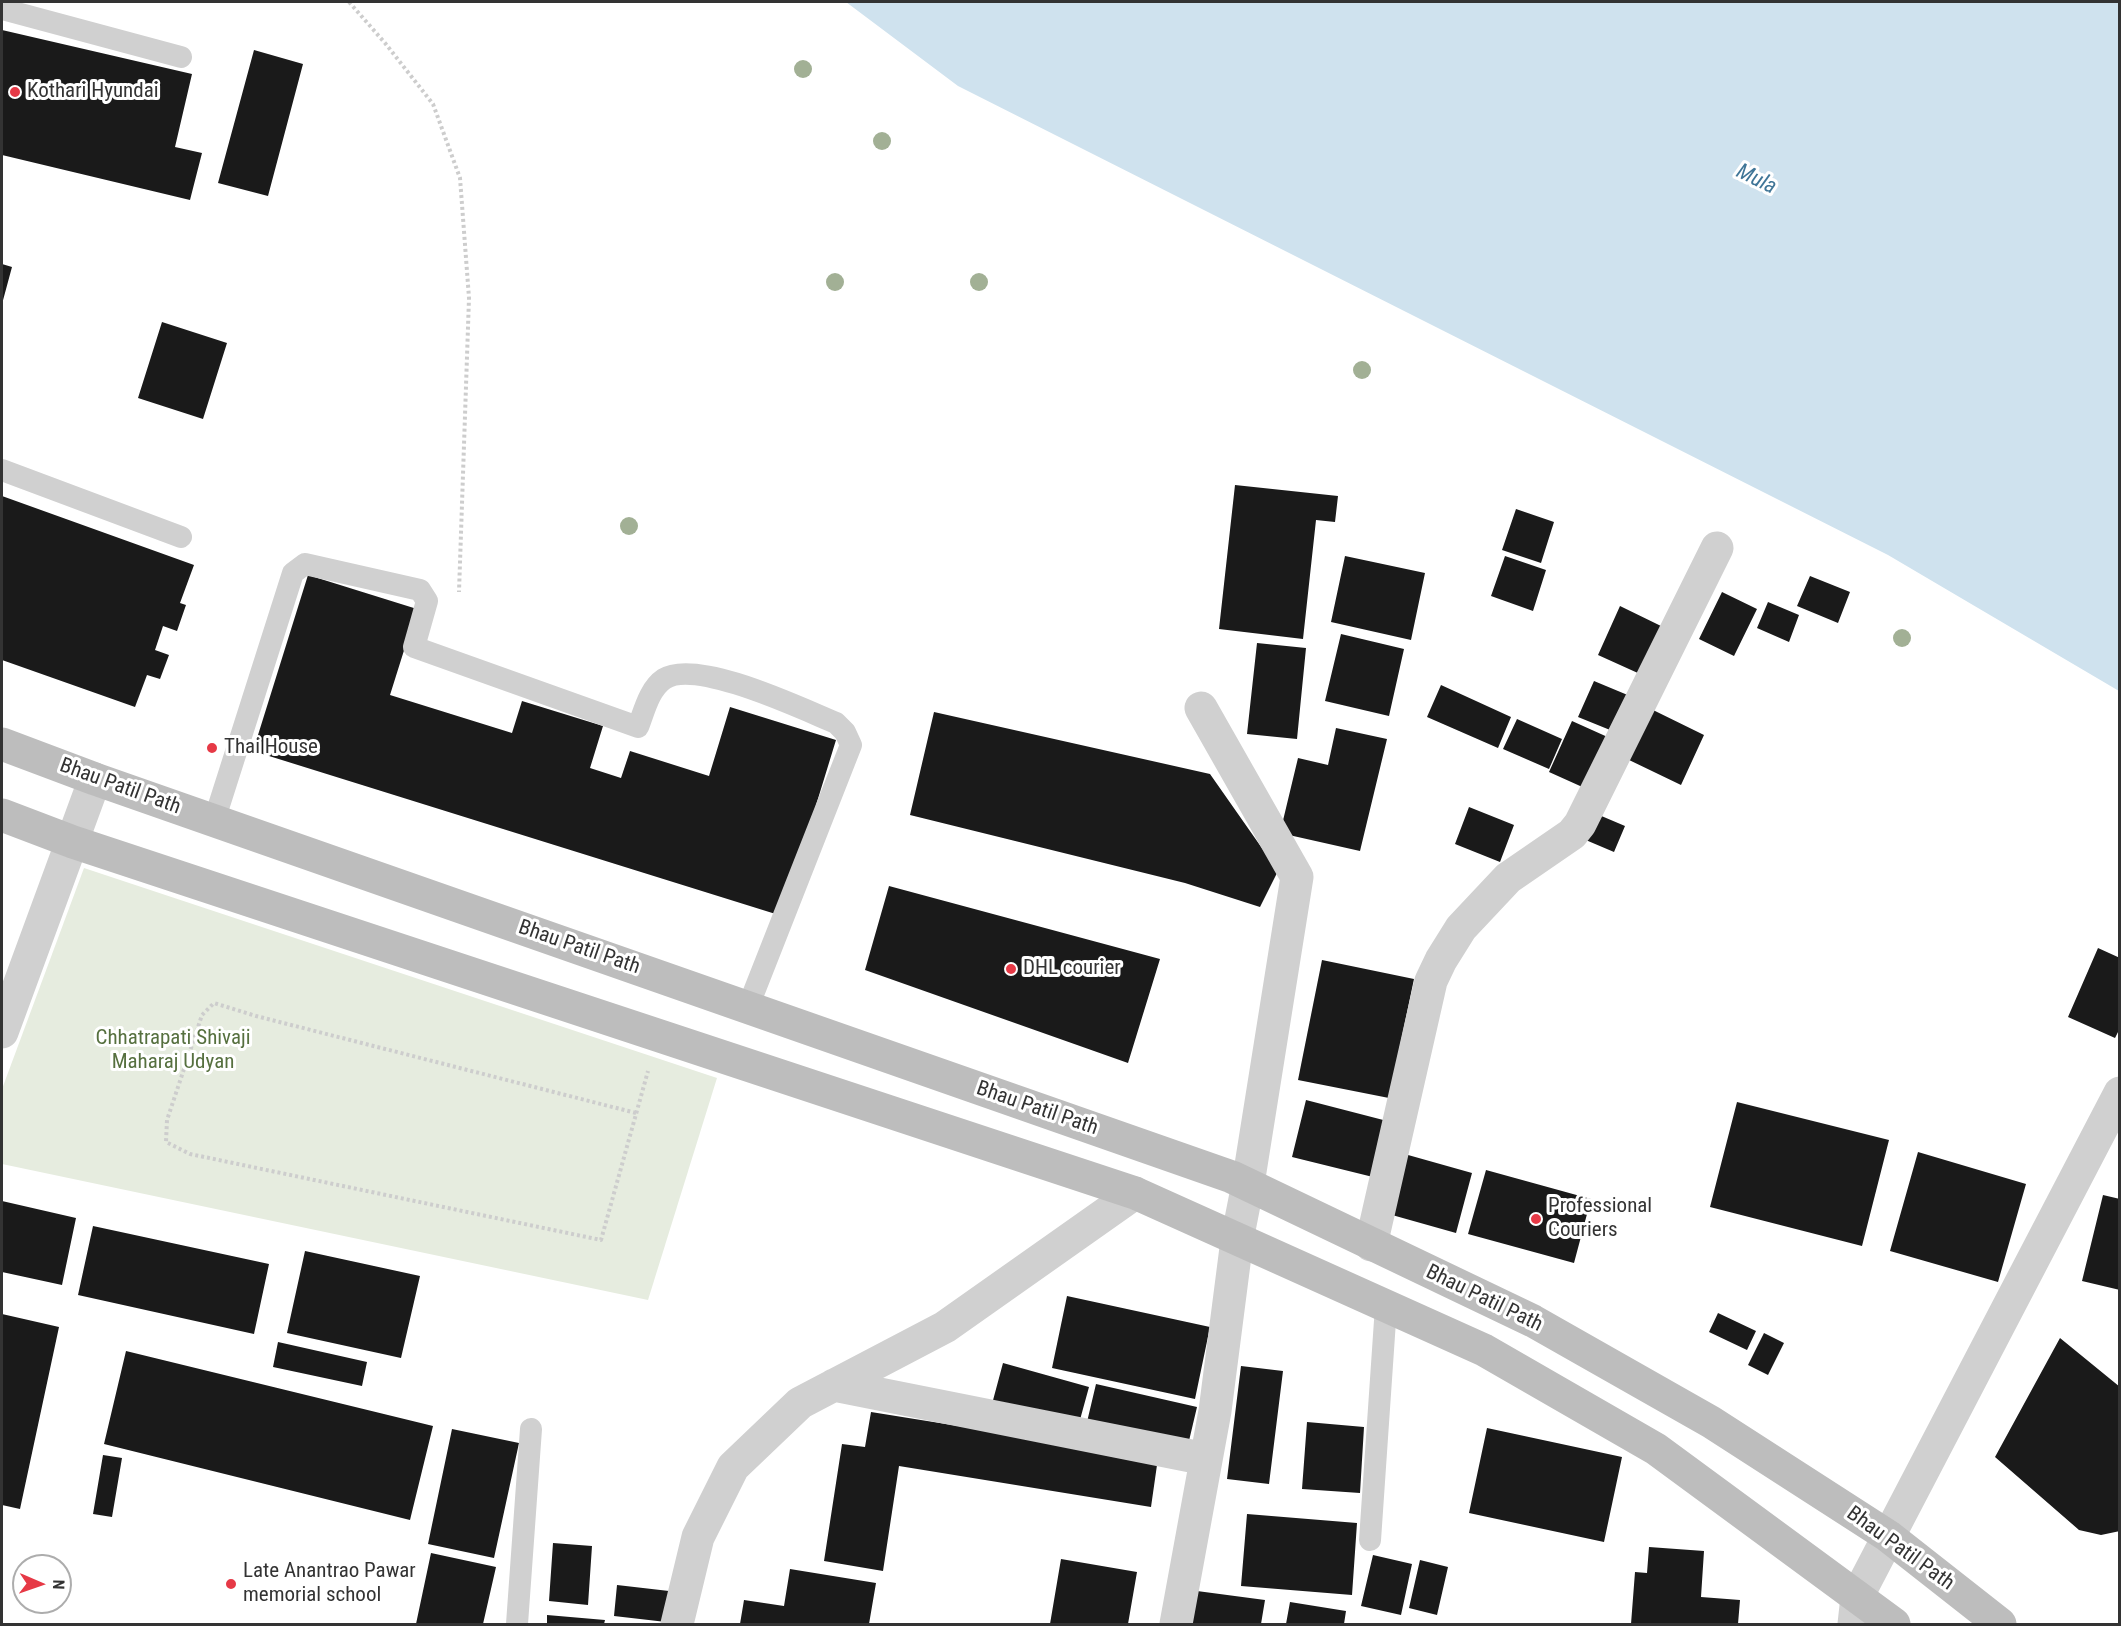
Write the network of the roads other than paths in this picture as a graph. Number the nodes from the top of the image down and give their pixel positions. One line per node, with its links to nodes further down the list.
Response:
1 (2, 9): 2 (lane)
2 (181, 57)
3 (2, 470): 4 (lane)
4 (181, 537)
5 (1718, 548): 18 (street)
6 (1201, 708): 15 (street)
7 (2, 744): 8 (main road, Bhau Patil Path)
8 (95, 779): 10 (main road, Bhau Patil Path); 11 (street)
9 (2, 815): 11 (main road)
10 (214, 820): 12 (main road, Bhau Patil Path); 12 (lane)
11 (73, 842): 13 (street); 16 (main road)
12 (748, 1007): 15 (main road, Bhau Patil Path)
13 (2, 1032)
14 (2120, 1093): 23 (street)
15 (1248, 1184): 17 (street); 18 (main road, Bhau Patil Path)
16 (1135, 1193): 17 (main road); 20 (street)
17 (1237, 1240): 19 (main road); 22 (street)
18 (1371, 1245): 23 (main road, Bhau Patil Path)
19 (1386, 1306): 24 (lane); 25 (main road)
20 (834, 1385): 22 (street); 27 (street)
21 (531, 1429): 26 (lane)
22 (1206, 1459): 28 (street)
23 (1888, 1536): 25 (street); 30 (main road, Bhau Patil Path)
24 (1370, 1540)
25 (1856, 1611): 29 (main road)
26 (517, 1624)
27 (676, 1624)
28 (1176, 1624)
29 (1894, 1624)
30 (2000, 1624)

